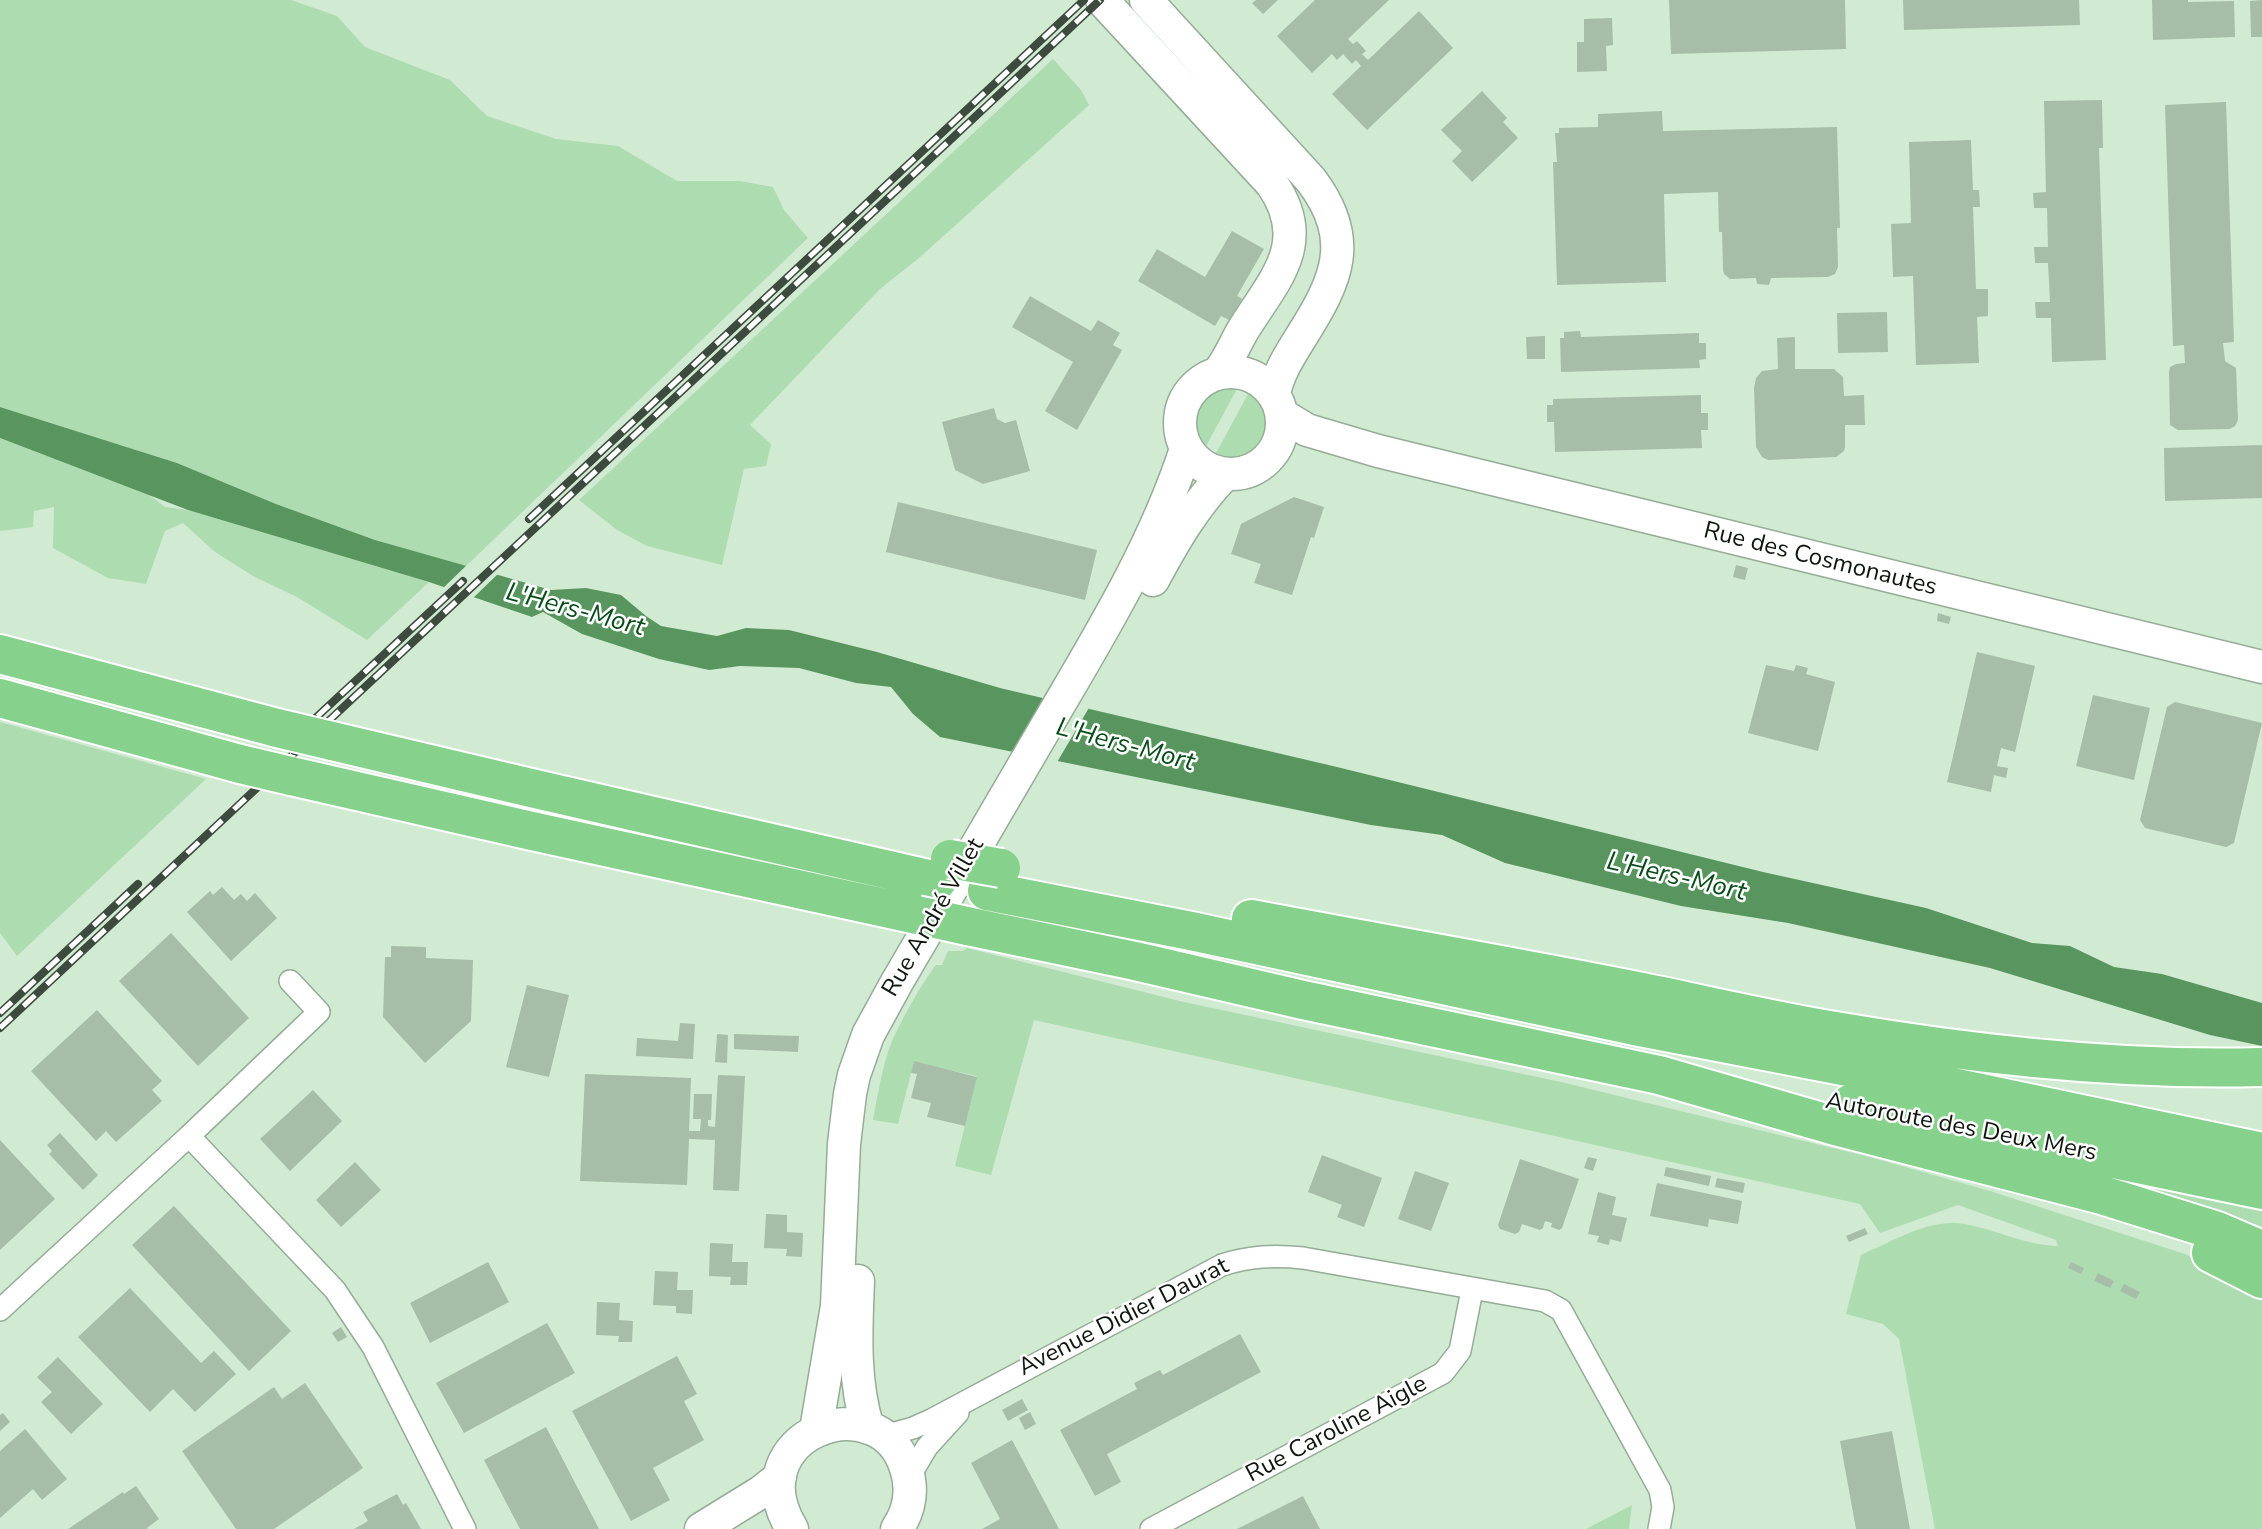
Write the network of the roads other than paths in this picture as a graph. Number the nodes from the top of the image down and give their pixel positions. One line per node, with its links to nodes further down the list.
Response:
1 (1102, 0): 3 (main road)
2 (1146, 0): 4 (main road)
3 (1219, 372): 4 (main road); 5 (main road)
4 (1278, 405): 6 (main road, Rue des Cosmonautes); 7 (main road)
5 (1186, 449): 8 (main road); 10 (main road, Rue André Villet)
6 (1378, 452): 7 (main road, Rue des Cosmonautes); 11 (main road, Rue des Cosmonautes)
7 (1270, 456): 8 (main road)
8 (1225, 474): 10 (main road, Rue André Villet)
9 (0, 654): 14 (highway, bridge)
10 (1097, 658): 13 (main road, Rue André Villet)
11 (2262, 667)
12 (0, 698): 17 (highway, bridge)
13 (1019, 792): 27 (main road, Rue André Villet); 28 (main road, Rue André Villet)
14 (994, 880): 16 (highway); 19 (highway)
15 (290, 981): 18 (street)
16 (2262, 1067)
17 (1659, 1075): 20 (highway); 21 (highway, Autoroute des Deux Mers)
18 (189, 1136): 25 (street); 31 (street)
19 (2262, 1152)
20 (1984, 1166): 22 (highway); 23 (highway)
21 (2262, 1190)
22 (2262, 1250)
23 (2262, 1279)
24 (1472, 1290): 26 (street, Avenue Didier Daurat); 36 (street, Rue Caroline Aigle); 37 (street, Avenue Didier Daurat)
25 (0, 1310)
26 (987, 1389): 28 (street, Avenue Didier Daurat); 30 (street, Avenue Didier Daurat)
27 (816, 1430): 28 (main road); 29 (main road)
28 (876, 1432): 30 (main road)
29 (780, 1477): 32 (main road); 34 (main road)
30 (909, 1477): 35 (main road)
31 (465, 1529)
32 (701, 1529)
33 (711, 1529): 34 (main road)
34 (791, 1529)
35 (897, 1529)
36 (1151, 1529)
37 (1659, 1529)

